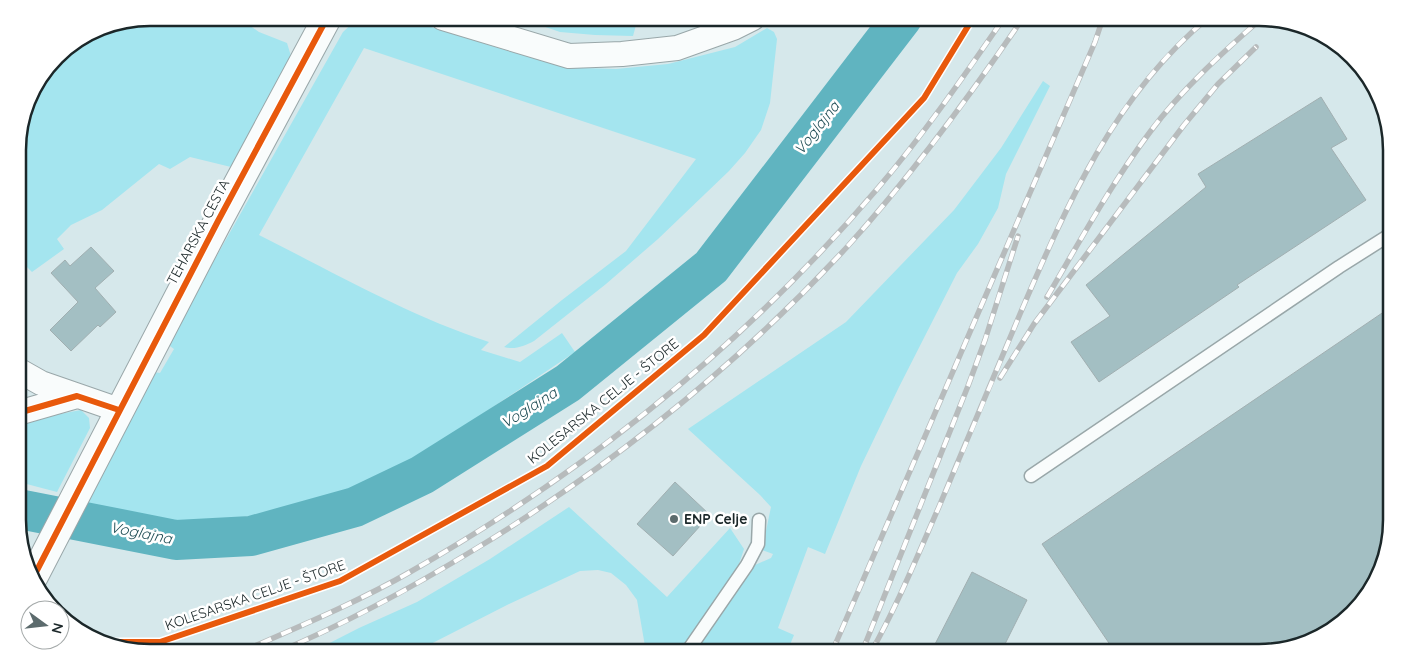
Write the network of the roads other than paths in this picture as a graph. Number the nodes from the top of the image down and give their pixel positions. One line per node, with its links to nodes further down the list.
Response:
1 (735, 26): 3 (street)
2 (322, 27): 7 (street, TEHARSKA CESTA)
3 (472, 27)
4 (1383, 239): 9 (lane)
5 (26, 375): 6 (street)
6 (78, 396): 7 (street); 8 (street)
7 (119, 410): 11 (street, TEHARSKA CESTA)
8 (26, 411)
9 (1031, 476)
10 (759, 520): 12 (lane)
11 (37, 570)
12 (693, 644)

